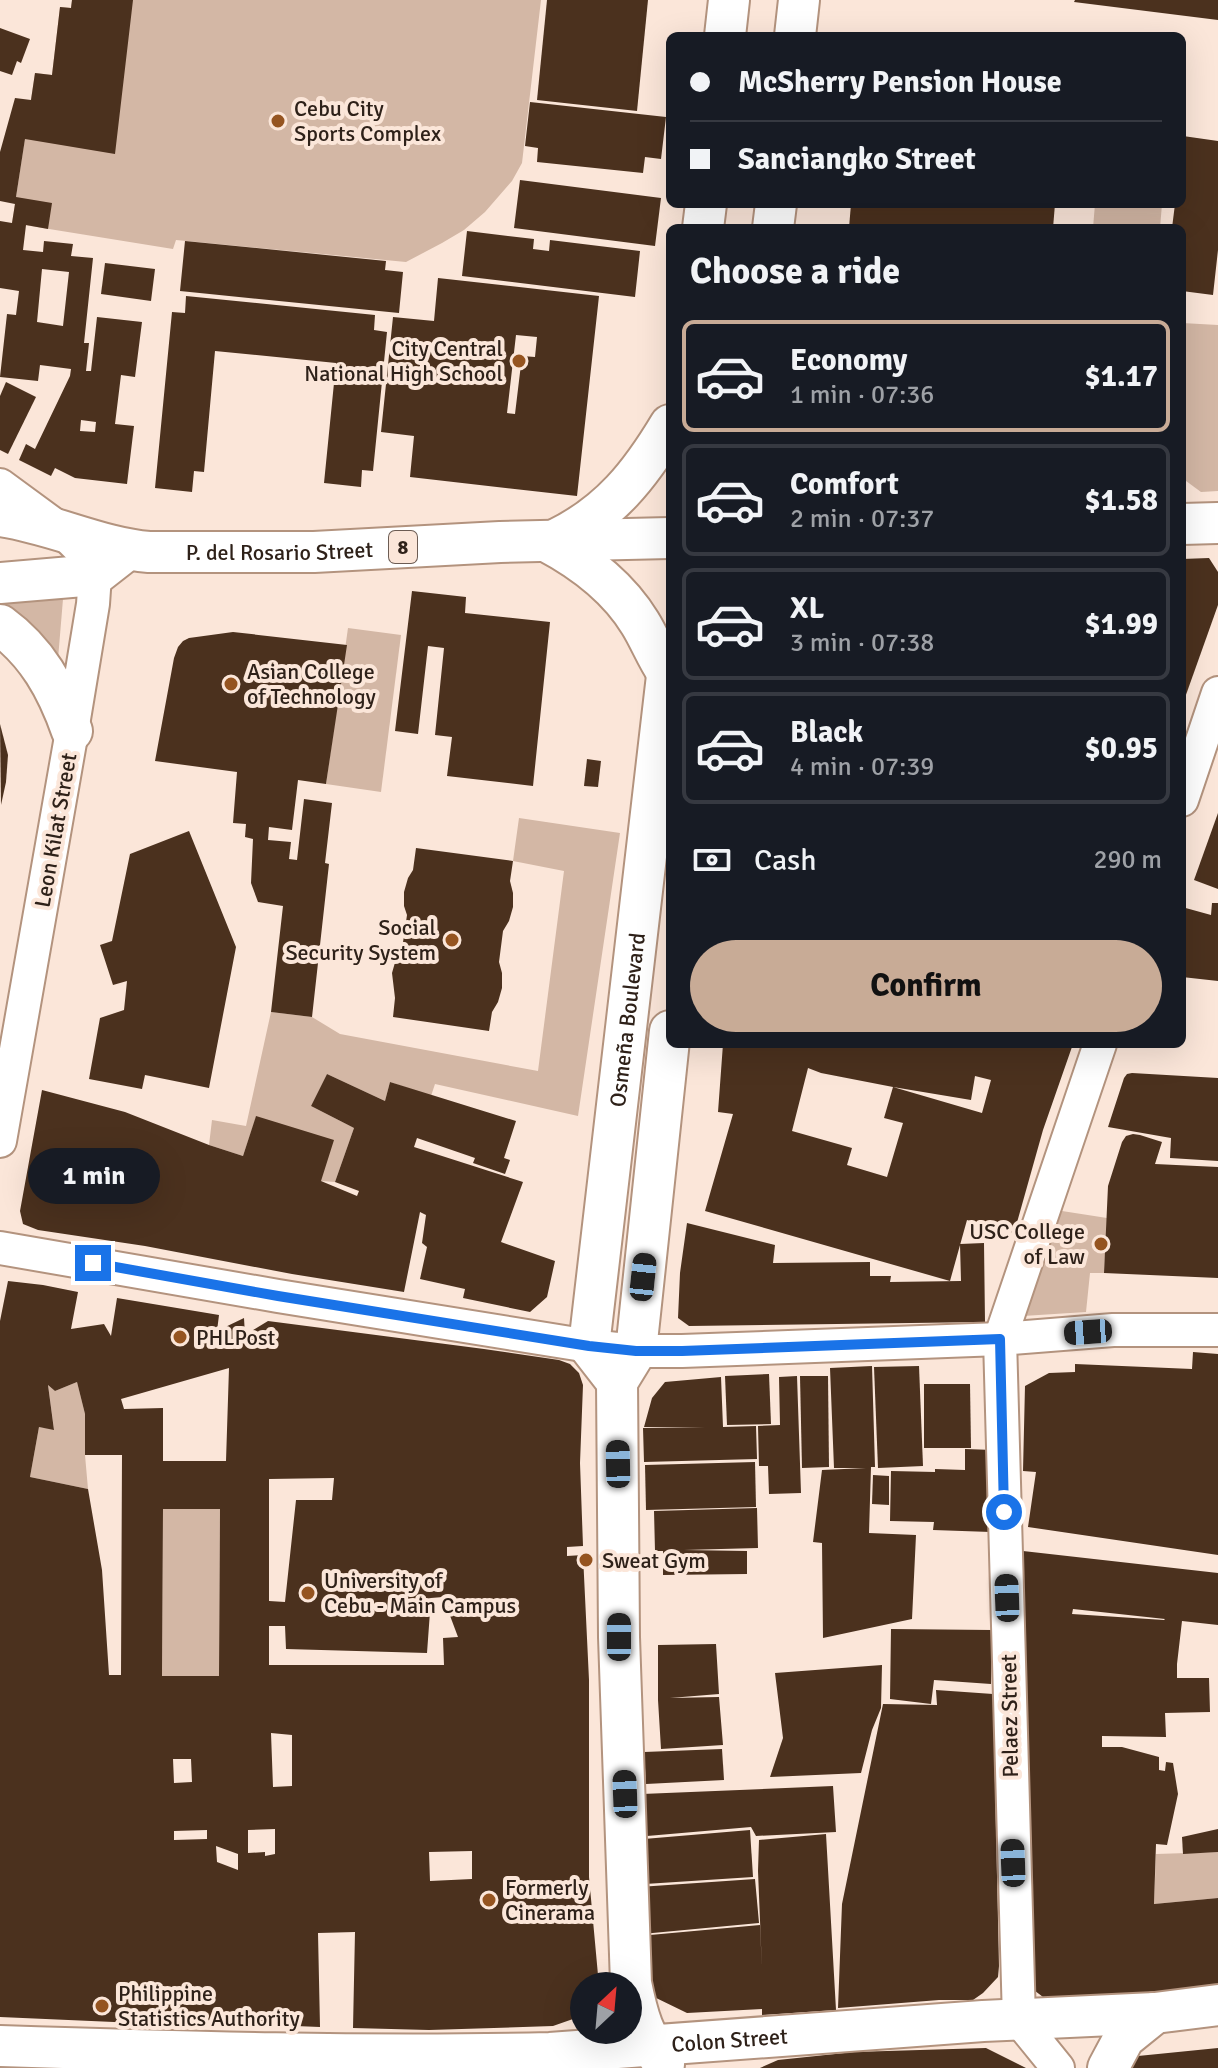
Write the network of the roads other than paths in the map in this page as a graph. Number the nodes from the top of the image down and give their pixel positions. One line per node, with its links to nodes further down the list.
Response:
1 (729, 0): 3 (main road)
2 (799, 0): 4 (main road)
3 (725, 32)
4 (795, 32)
5 (666, 431): 10 (main road)
6 (0, 485): 8 (street)
7 (0, 516): 8 (main road, 8)
8 (60, 529): 11 (main road, 8); 12 (street)
9 (666, 538): 10 (main road, P. del Rosario Street / 8)
10 (550, 541): 11 (main road, P. del Rosario Street / 8); 15 (main road)
11 (127, 550): 12 (main road)
12 (95, 575): 13 (main road); 18 (street, Leon Kilat Street)
13 (0, 583)
14 (0, 625): 18 (main road)
15 (666, 660)
16 (666, 687): 26 (main road, Osmeña Boulevard)
17 (1218, 693): 19 (street)
18 (72, 731): 22 (street, Leon Kilat Street)
19 (1186, 788)
20 (668, 1048): 27 (main road, Osmeña Boulevard)
21 (1099, 1048): 25 (street, Pelaez Street)
22 (0, 1141)
23 (0, 1248): 26 (street)
24 (1218, 1330): 25 (street)
25 (1000, 1339): 27 (street); 31 (street, Pelaez Street)
26 (589, 1346): 27 (main road)
27 (626, 1366): 28 (main road, Osmeña Boulevard)
28 (629, 1972)
29 (1218, 2005): 30 (main road, Colon Street)
30 (1155, 2013): 31 (main road, Colon Street); 40 (main road)
31 (1019, 2020): 33 (main road, Colon Street); 39 (street)
32 (642, 2027): 36 (main road, Osmeña Boulevard)
33 (774, 2035): 36 (main road, Colon Street); 38 (main road)
34 (0, 2046): 37 (main road, Colon Street)
35 (606, 2049): 36 (main road, Colon Street); 37 (main road, Colon Street)
36 (659, 2057)
37 (493, 2061)
38 (738, 2068)
39 (1058, 2068)
40 (1108, 2068)

